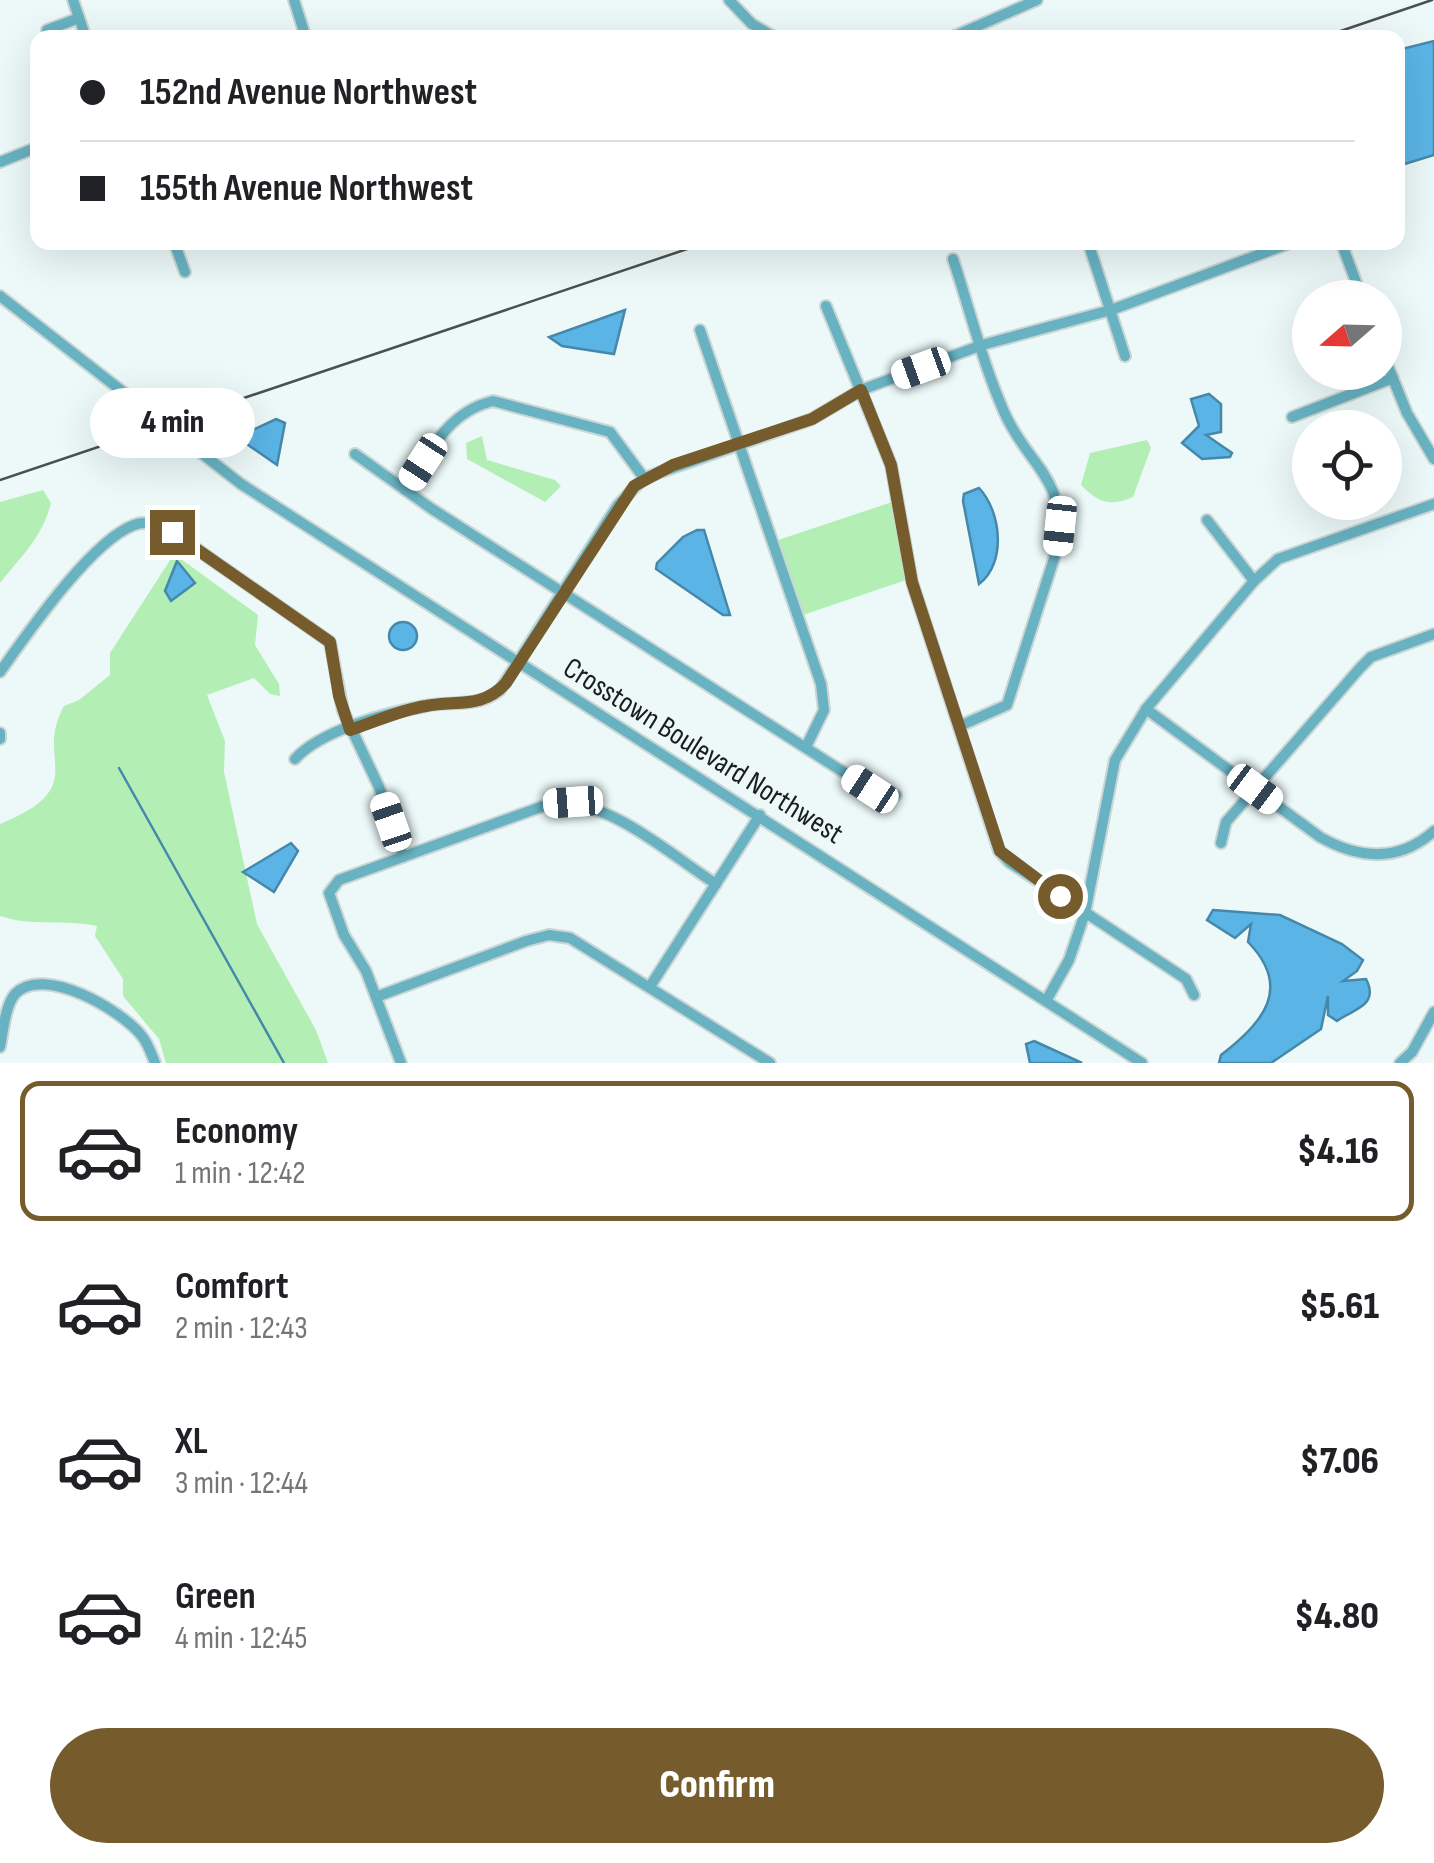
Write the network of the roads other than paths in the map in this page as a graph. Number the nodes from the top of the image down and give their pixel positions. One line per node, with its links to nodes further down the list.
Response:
1 (73, 0): 5 (street)
2 (294, 0): 8 (street)
3 (729, 0): 9 (street)
4 (1037, 0): 10 (street)
5 (79, 18): 6 (street); 7 (street)
6 (47, 30)
7 (83, 30)
8 (303, 30)
9 (762, 30)
10 (968, 30)
11 (30, 150): 12 (street)
12 (0, 162)
13 (177, 250): 18 (street)
14 (1091, 250): 22 (street)
15 (1272, 250): 22 (street)
16 (1344, 250): 19 (street)
17 (953, 259): 24 (street)
18 (185, 272)
19 (1355, 280)
20 (0, 296): 40 (street, Crosstown Boulevard Northwest)
21 (826, 306): 26 (street)
22 (1111, 310): 24 (street); 25 (street)
23 (700, 330): 30 (street)
24 (982, 345): 26 (street); 43 (street)
25 (1125, 356)
26 (861, 390): 30 (street); 43 (street)
27 (1361, 390): 29 (street)
28 (1398, 390): 32 (street)
29 (1310, 410)
30 (740, 442): 33 (street); 45 (street)
31 (356, 454): 34 (street)
32 (1434, 459)
33 (644, 478): 34 (street); 38 (street)
34 (405, 490): 38 (street)
35 (1434, 504): 37 (street)
36 (1207, 520): 37 (street)
37 (1254, 581): 42 (street)
38 (563, 590): 40 (street); 45 (street)
39 (1434, 634): 47 (street)
40 (518, 663): 44 (street); 49 (street, Crosstown Boulevard Northwest)
41 (0, 672): 44 (street)
42 (1146, 709): 47 (street); 54 (street)
43 (962, 726): 54 (street)
44 (350, 730): 46 (street); 52 (street)
45 (806, 748): 48 (street)
46 (295, 759)
47 (1255, 789): 50 (street); 51 (street)
48 (896, 795)
49 (760, 815): 53 (street); 58 (street, Crosstown Boulevard Northwest)
50 (1434, 832)
51 (1222, 842)
52 (403, 857): 53 (street); 57 (street)
53 (716, 884): 55 (street)
54 (1085, 914): 56 (street); 58 (street)
55 (651, 985): 57 (street); 63 (street)
56 (1194, 994)
57 (376, 997): 62 (street)
58 (1046, 1001): 64 (street, Crosstown Boulevard Northwest)
59 (1434, 1012): 65 (street)
60 (0, 1047): 61 (street)
61 (155, 1063)
62 (401, 1063)
63 (770, 1063)
64 (1142, 1063)
65 (1400, 1063)

